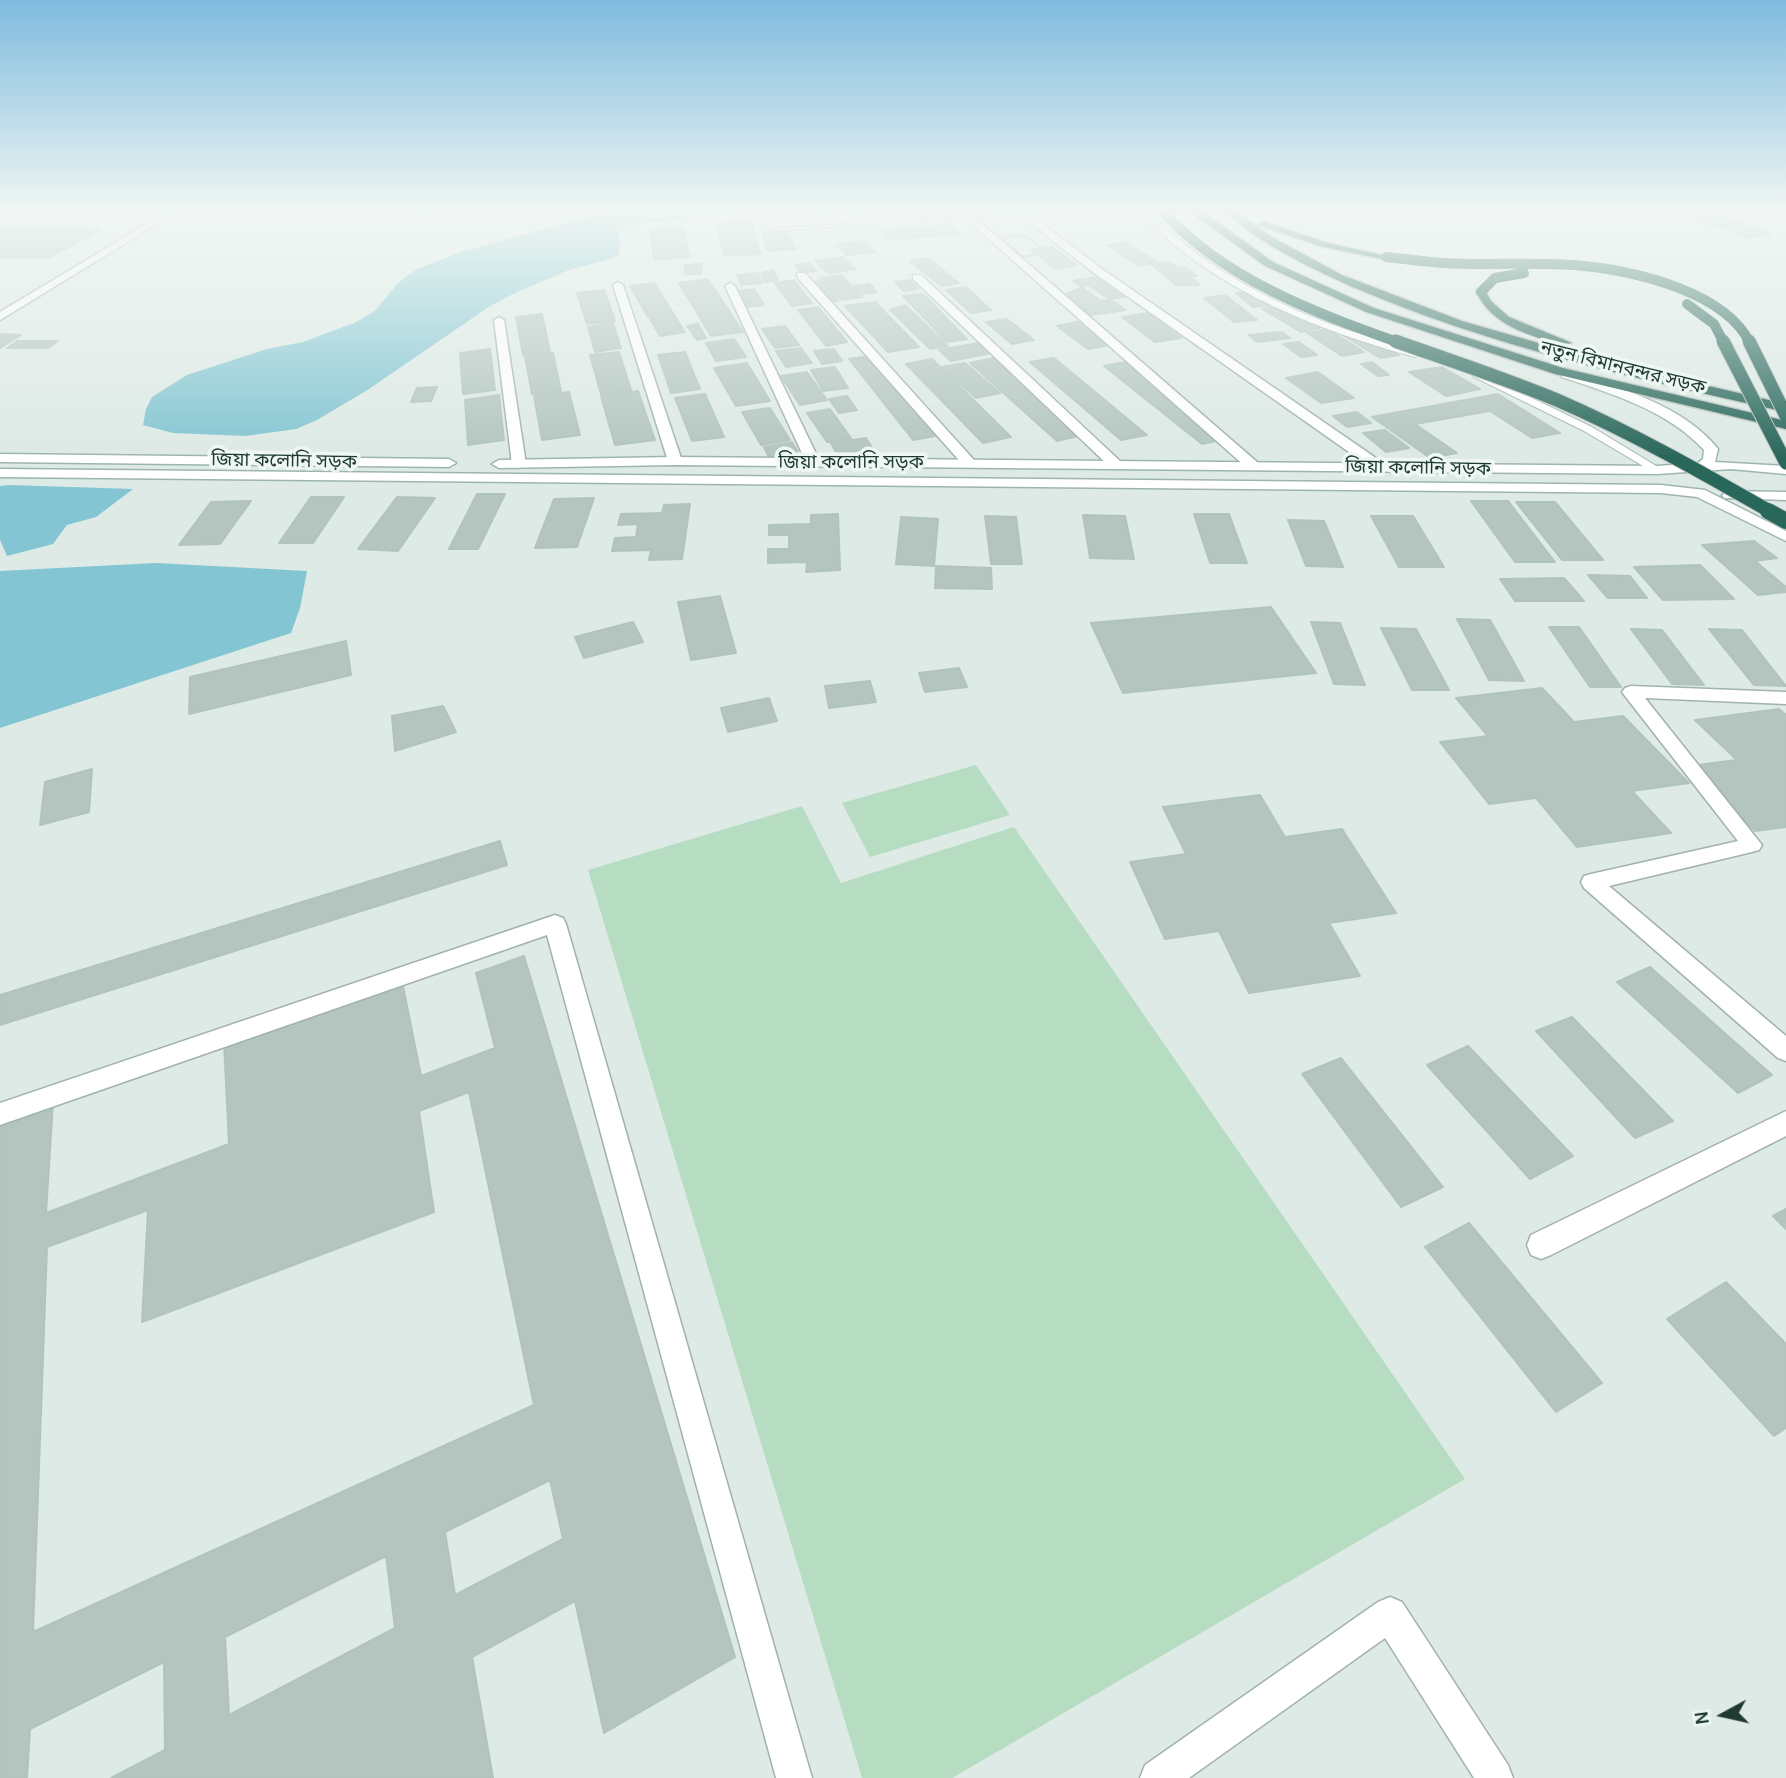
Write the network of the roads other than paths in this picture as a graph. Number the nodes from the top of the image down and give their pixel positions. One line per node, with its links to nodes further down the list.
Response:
1 (43, 291): 15 (street)
2 (620, 291): 22 (street)
3 (732, 291): 23 (street)
4 (815, 291): 24 (street)
5 (932, 291): 27 (street)
6 (1059, 291): 28 (street)
7 (1127, 291): 30 (street)
8 (1255, 291): 31 (lane)
9 (1275, 291): 36 (highway, bridge)
10 (1327, 291): 17 (highway, নতুন বিমানবন্দর সড়ক)
11 (1372, 291): 18 (highway, নতুন বিমানবন্দর সড়ক)
12 (1482, 291): 18 (highway, bridge)
13 (1658, 291): 25 (highway, bridge)
14 (1683, 291): 20 (highway, bridge)
15 (0, 317)
16 (499, 320): 26 (street)
17 (1559, 371): 20 (highway, নতুন বিমানবন্দর সড়ক); 29 (street)
18 (1720, 393): 19 (highway, নতুন বিমানবন্দর সড়ক)
19 (1786, 408)
20 (1785, 423)
21 (0, 458): 26 (street, জিয়া কলোনি সড়ক)
22 (675, 461): 23 (street, জিয়া কলোনি সড়ক); 26 (street, জিয়া কলোনি সড়ক)
23 (813, 462): 24 (street, জিয়া কলোনি সড়ক)
24 (969, 463): 27 (street, জিয়া কলোনি সড়ক)
25 (1786, 463)
26 (519, 464)
27 (1115, 464): 28 (street, জিয়া কলোনি সড়ক)
28 (1252, 465): 30 (street, জিয়া কলোনি সড়ক)
29 (1702, 467): 31 (street, জিয়া কলোনি সড়ক); 32 (street, জিয়া কলোনি সড়ক)
30 (1381, 468): 31 (street, জিয়া কলোনি সড়ক)
31 (1657, 470)
32 (1786, 470)
33 (0, 474): 34 (street, জিয়া কলোনি সড়ক)
34 (1700, 494): 35 (street); 37 (street)
35 (1786, 496)
36 (1786, 521)
37 (1786, 537)
38 (1786, 698): 39 (street)
39 (1786, 1051)
40 (0, 1114): 43 (street)
41 (1785, 1125): 42 (street)
42 (1541, 1245)
43 (794, 1778)
44 (1158, 1778): 45 (street)
45 (1496, 1778)

